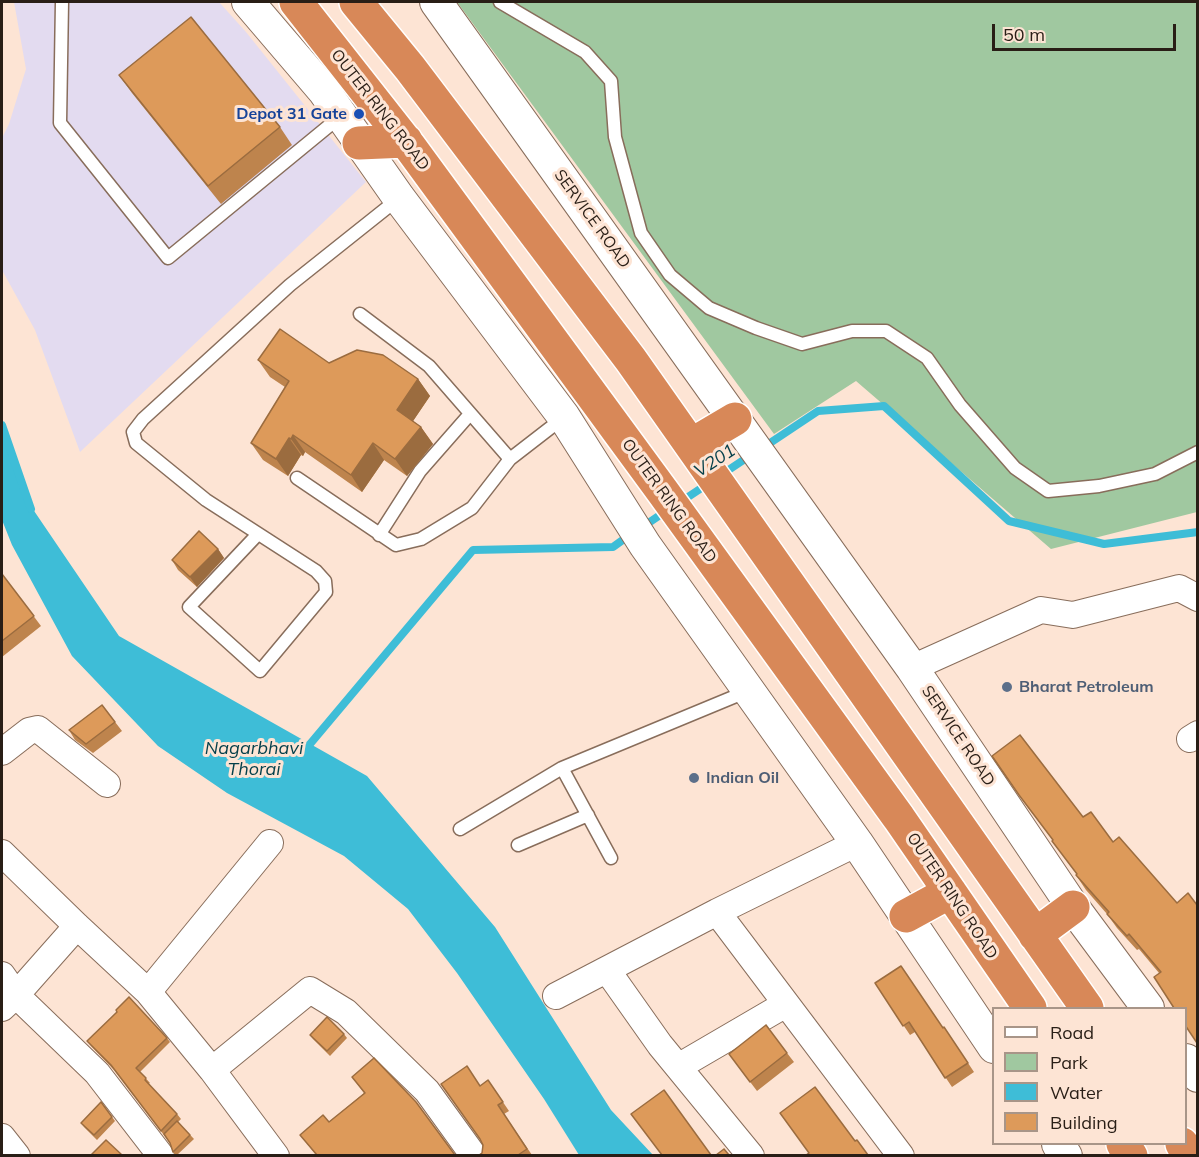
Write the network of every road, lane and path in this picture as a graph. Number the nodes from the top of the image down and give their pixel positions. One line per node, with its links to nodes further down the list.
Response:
1 (62, 2): 7 (lane)
2 (248, 2): 7 (street)
3 (296, 2): 8 (highway, OUTER RING ROAD)
4 (356, 2): 16 (highway)
5 (436, 2): 14 (street, SERVICE ROAD)
6 (500, 2): 15 (lane)
7 (338, 113): 9 (street)
8 (406, 141): 9 (highway); 34 (highway, OUTER RING ROAD)
9 (359, 143): 10 (street)
10 (399, 198): 13 (street); 19 (lane)
11 (360, 314): 12 (lane)
12 (470, 414): 17 (lane); 20 (lane)
13 (564, 417): 17 (lane); 23 (street)
14 (741, 428): 16 (highway); 22 (street, SERVICE ROAD)
15 (1197, 452)
16 (698, 455): 39 (highway)
17 (510, 459): 20 (lane)
18 (297, 478): 20 (lane)
19 (258, 534): 19 (lane)
20 (379, 534)
21 (1197, 598): 22 (street)
22 (912, 668): 35 (street, SERVICE ROAD)
23 (749, 690): 25 (lane); 30 (street)
24 (2, 752): 26 (street)
25 (562, 768): 27 (lane); 28 (lane)
26 (107, 784)
27 (588, 814): 31 (lane); 33 (lane)
28 (460, 829)
29 (270, 843): 41 (street)
30 (857, 843): 36 (street); 37 (street)
31 (518, 845)
32 (2, 853): 38 (street)
33 (611, 858)
34 (950, 892): 37 (highway); 45 (highway, OUTER RING ROAD)
35 (1073, 907): 39 (highway); 47 (street, SERVICE ROAD)
36 (717, 912): 40 (street); 44 (street)
37 (906, 916): 48 (street)
38 (77, 927): 41 (street); 42 (street)
39 (1035, 935): 46 (highway)
40 (607, 970): 43 (street); 50 (street)
41 (148, 992): 51 (street)
42 (6, 993): 55 (street)
43 (556, 996)
44 (786, 1004): 50 (street); 59 (street)
45 (1029, 1007)
46 (1086, 1007)
47 (1147, 1007)
48 (992, 1045)
49 (1187, 1062): 52 (street)
50 (678, 1067): 58 (street)
51 (212, 1070): 56 (street); 57 (street)
52 (1197, 1076)
53 (2, 1137): 54 (street)
54 (18, 1155)
55 (161, 1155)
56 (276, 1155)
57 (474, 1155)
58 (751, 1155)
59 (901, 1155)

